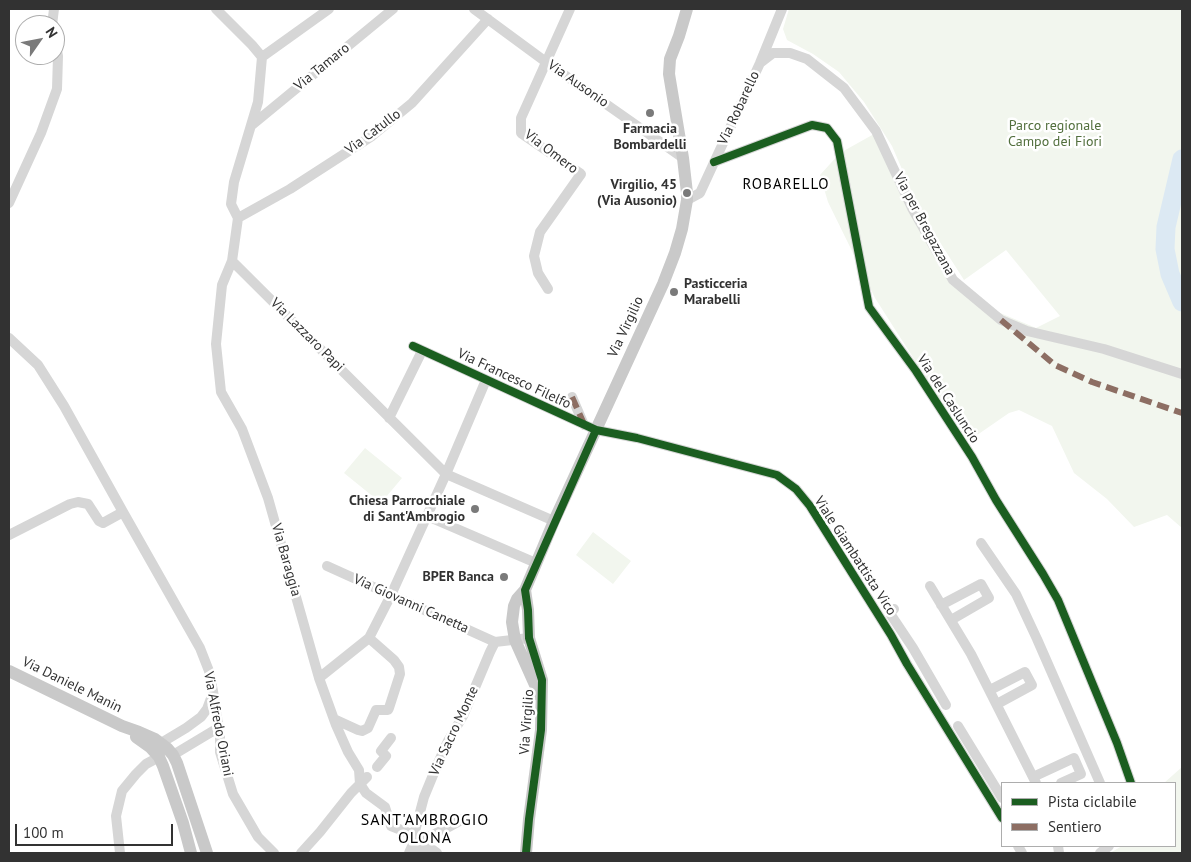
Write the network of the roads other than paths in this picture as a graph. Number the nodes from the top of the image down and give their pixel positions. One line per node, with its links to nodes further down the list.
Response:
1 (216, 9): 9 (street)
2 (329, 9): 9 (street)
3 (393, 9): 13 (street, Via Tamaro)
4 (474, 9): 8 (street, Via Ausonio)
5 (570, 9): 10 (street, Via Omero)
6 (687, 9): 14 (main road, Via Virgilio)
7 (782, 9): 11 (street, Via Robarello)
8 (488, 19): 10 (street, Via Ausonio); 18 (street, Via Catullo)
9 (262, 57): 13 (street)
10 (546, 62): 14 (street, Via Ausonio); 20 (street, Via Omero)
11 (760, 63): 15 (street, Via Robarello); 22 (street, Via per Bregazzana)
12 (58, 65): 17 (street)
13 (251, 125): 18 (street)
14 (683, 158): 16 (main road, Via Virgilio)
15 (714, 162): 16 (street, Via Robarello); 74 (street, Via del Casluncio)
16 (687, 200): 26 (main road, Via Virgilio)
17 (9, 203)
18 (238, 218): 19 (street)
19 (232, 261): 25 (street, Via Lazzaro Papi); 50 (street, Via Baraggia)
20 (548, 289)
21 (9, 338): 28 (street, Via Alfredo Oriani)
22 (1182, 374)
23 (486, 380): 25 (street, Via Francesco Filelfo); 26 (street, Via Francesco Filelfo); 27 (street)
24 (572, 397): 26 (street, Via Francesco Filelfo)
25 (389, 418): 27 (street, Via Lazzaro Papi)
26 (590, 427): 30 (main road, Via Virgilio); 48 (street, Viale Giambattista Vico)
27 (446, 474): 29 (street); 30 (street, Via Lazzaro Papi)
28 (123, 512): 31 (street); 53 (street, Via Alfredo Oriani)
29 (427, 516): 33 (street); 38 (street)
30 (554, 521): 33 (main road, Via Virgilio)
31 (9, 534)
32 (981, 543): 73 (street)
33 (536, 563): 36 (main road, Via Virgilio)
34 (327, 566): 38 (street, Via Giovanni Canetta)
35 (930, 586): 39 (street)
36 (524, 590): 44 (main road, Via Virgilio); 45 (main road)
37 (962, 594): 39 (street); 41 (street); 41 (street)
38 (394, 597): 43 (street); 46 (street, Via Giovanni Canetta)
39 (942, 605): 42 (street)
40 (894, 609): 47 (street)
41 (970, 609): 42 (street)
42 (951, 620): 52 (street)
43 (369, 638): 50 (street); 58 (street)
44 (529, 638): 45 (street); 55 (main road, Via Virgilio)
45 (515, 640): 46 (street); 55 (main road)
46 (495, 642): 78 (street, Via Sacro Monte)
47 (920, 656): 48 (street); 57 (street)
48 (907, 664): 68 (street, Viale Giambattista Vico)
49 (9, 671): 59 (main road, Via Daniele Manin)
50 (319, 678): 58 (street, Via Baraggia)
51 (1008, 681): 52 (street); 54 (street); 54 (street)
52 (990, 690): 56 (street)
53 (213, 691): 61 (street, Via Alfredo Oriani); 63 (street)
54 (1015, 694): 56 (street)
55 (542, 701): 85 (main road, Via Virgilio)
56 (997, 704): 70 (street)
57 (946, 705)
58 (334, 719): 69 (street, Via Baraggia)
59 (122, 726): 63 (main road, Via Daniele Manin); 65 (main road, Via Daniele Manin)
60 (958, 726): 68 (street)
61 (218, 728): 64 (street); 82 (street, Via Alfredo Oriani)
62 (391, 738): 66 (street)
63 (161, 742): 64 (main road, Via Daniele Manin); 65 (street)
64 (173, 755): 81 (main road, Via Daniele Manin)
65 (158, 758): 79 (street); 80 (main road, Via Daniele Manin)
66 (377, 767)
67 (1054, 767): 70 (street); 71 (street); 72 (street)
68 (982, 768): 75 (street); 76 (street, Viale Giambattista Vico)
69 (363, 780): 78 (street, Via Baraggia); 83 (street)
70 (1035, 780)
71 (1062, 782)
72 (1064, 782)
73 (1100, 782)
74 (1131, 782)
75 (1001, 796)
76 (1001, 816)
77 (466, 818): 78 (street)
78 (412, 846): 84 (street)
79 (120, 853)
80 (191, 853)
81 (207, 853)
82 (274, 853)
83 (301, 853)
84 (437, 853)
85 (526, 853)

